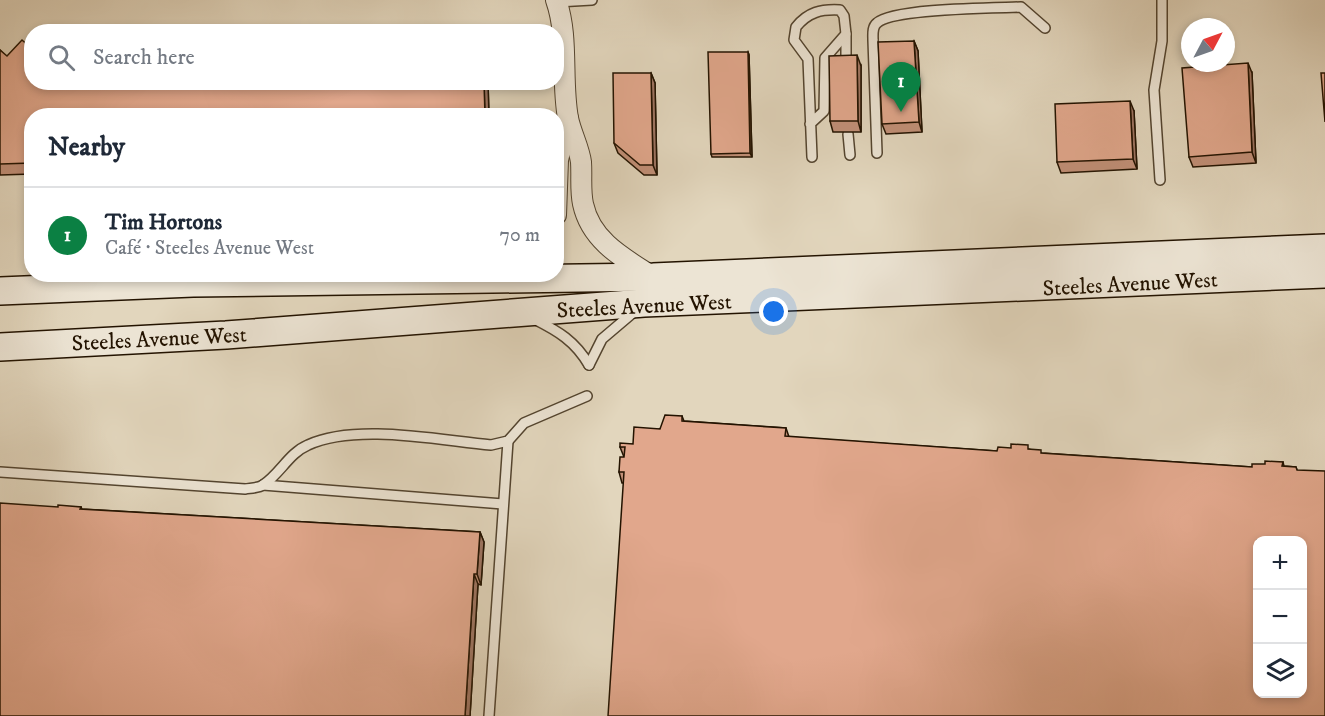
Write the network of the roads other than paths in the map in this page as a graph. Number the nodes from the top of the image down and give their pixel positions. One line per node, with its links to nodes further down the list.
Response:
1 (592, 0): 3 (lane)
2 (1162, 0): 16 (lane)
3 (556, 1): 4 (street)
4 (559, 24)
5 (1045, 28): 13 (lane)
6 (846, 34): 8 (lane); 10 (lane); 10 (lane)
7 (564, 57): 9 (street)
8 (846, 59)
9 (568, 118): 11 (street); 20 (street)
10 (810, 124): 15 (lane)
11 (564, 135)
12 (848, 135): 14 (lane)
13 (877, 153)
14 (850, 155)
15 (812, 158)
16 (1161, 180)
17 (1325, 248): 20 (main road, Steeles Avenue West)
18 (1325, 274): 23 (main road, Steeles Avenue West)
19 (564, 277): 20 (main road, Steeles Avenue West)
20 (653, 277)
21 (254, 282): 22 (main road, Steeles Avenue West)
22 (0, 291)
23 (644, 303): 24 (main road, Steeles Avenue West); 24 (lane)
24 (521, 313): 25 (main road, Steeles Avenue West)
25 (0, 347)
26 (587, 396): 27 (lane)
27 (508, 441): 29 (lane); 30 (lane)
28 (0, 472): 29 (lane)
29 (263, 485): 30 (lane)
30 (503, 504): 31 (lane)
31 (489, 716)

